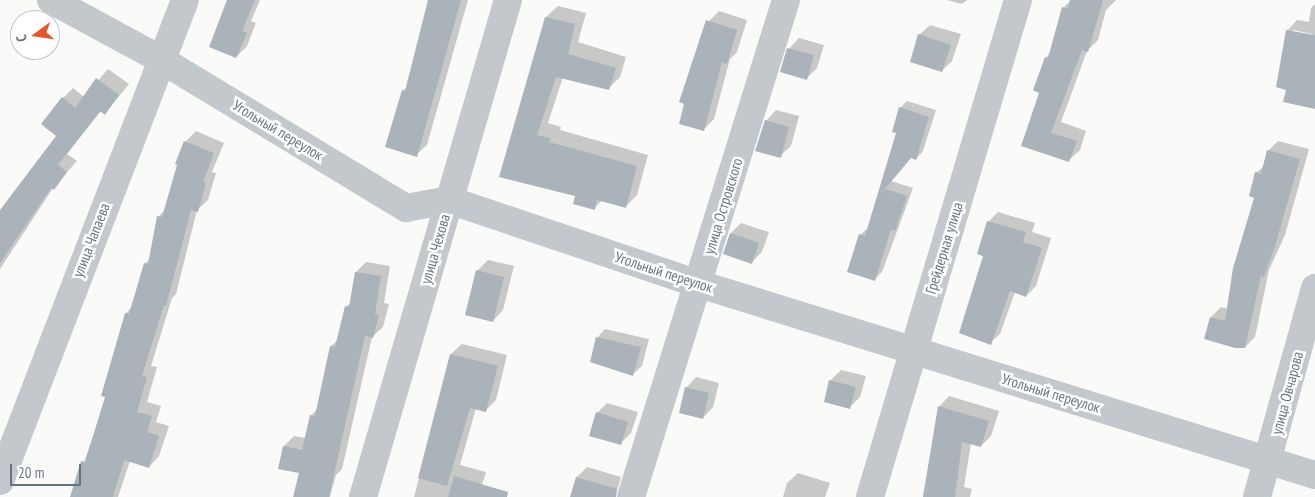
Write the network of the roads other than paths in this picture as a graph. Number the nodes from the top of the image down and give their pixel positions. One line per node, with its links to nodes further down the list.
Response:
1 (51, 0): 6 (street, Угольный переулок)
2 (185, 0): 6 (street, улица Чапаева)
3 (508, 0): 7 (street, улица Чехова)
4 (786, 0): 8 (street, улица Островского)
5 (1018, 0): 10 (street, Грейдерная улица)
6 (160, 58): 7 (street, Угольный переулок); 13 (street, улица Чапаева)
7 (450, 200): 8 (street, Угольный переулок); 14 (street, улица Чехова)
8 (699, 284): 10 (street, Угольный переулок); 15 (street, улица Островского)
9 (1315, 288): 11 (street, улица Овчарова)
10 (913, 350): 11 (street, Угольный переулок); 16 (street, Грейдерная улица)
11 (1268, 461): 12 (street, Угольный переулок); 17 (street, улица Овчарова)
12 (1315, 475)
13 (0, 480)
14 (363, 497)
15 (631, 497)
16 (870, 497)
17 (1257, 497)

